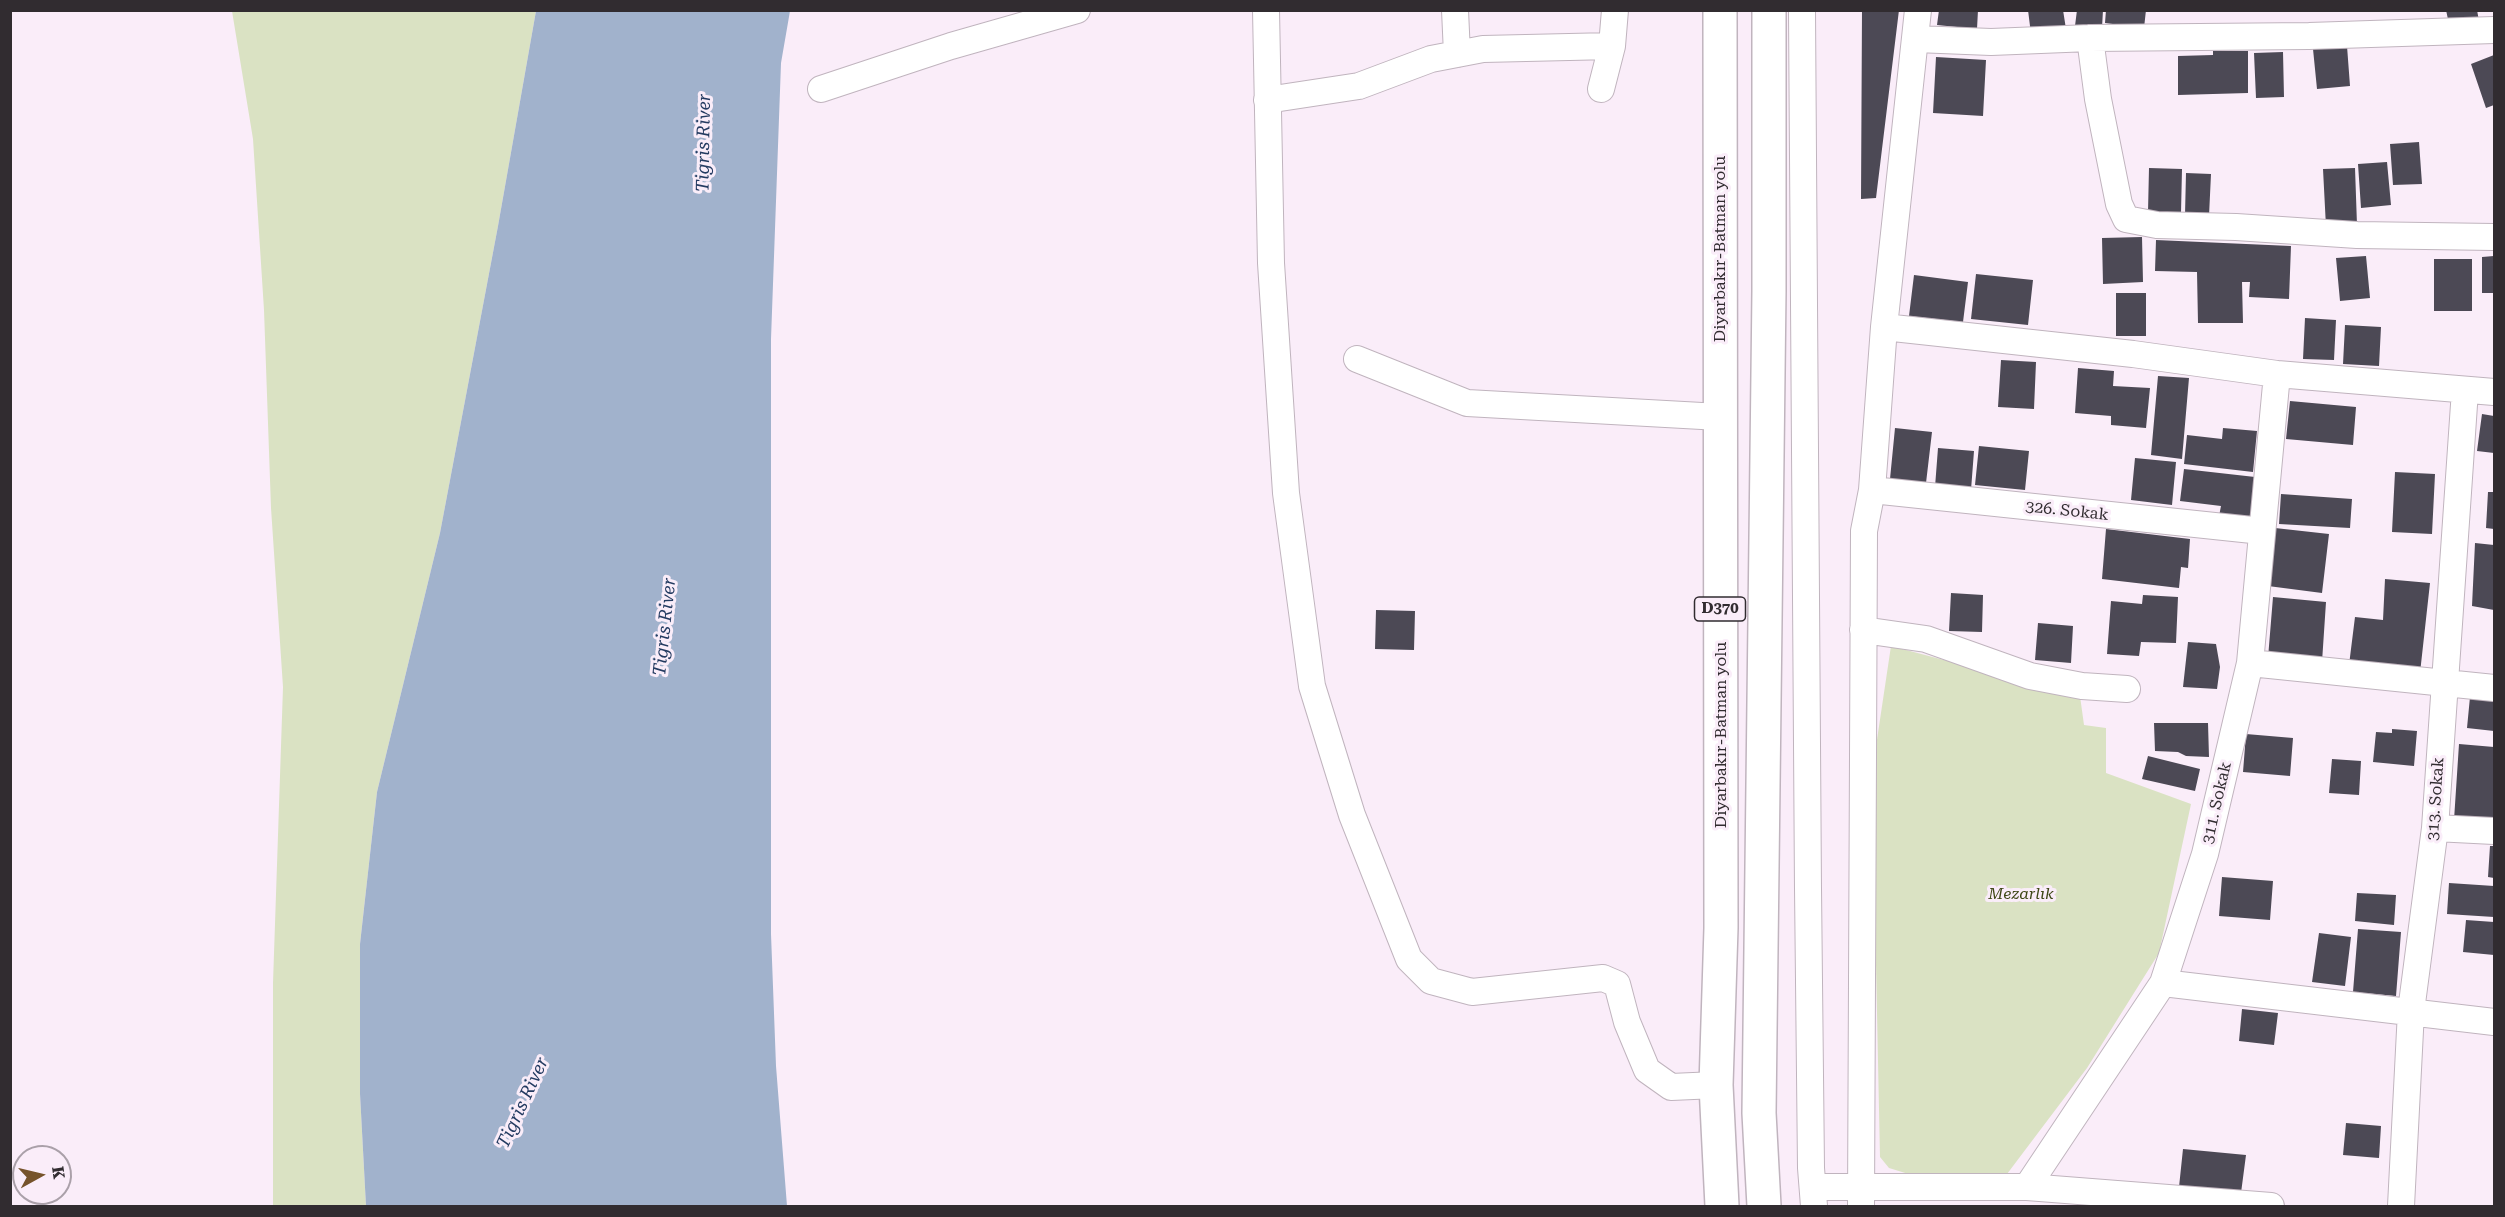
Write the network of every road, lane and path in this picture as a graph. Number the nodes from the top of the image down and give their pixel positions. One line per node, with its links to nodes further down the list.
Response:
1 (1077, 10): 14 (street)
2 (1266, 10): 16 (street)
3 (1455, 10): 13 (street)
4 (1615, 10): 12 (street)
5 (1720, 10): 23 (highway, Diyarbakır-Batman yolu / D370)
6 (1769, 10): 42 (highway, D370)
7 (1802, 10): 38 (street)
8 (1918, 10): 11 (street)
9 (2494, 30): 10 (street)
10 (2090, 38): 11 (street); 17 (street)
11 (1916, 39): 18 (street)
12 (1612, 46): 13 (street); 15 (street)
13 (1456, 54): 16 (street)
14 (821, 89)
15 (1601, 89)
16 (1267, 100): 36 (street)
17 (2494, 237)
18 (1884, 327): 20 (street); 24 (street)
19 (1357, 359): 23 (street)
20 (2277, 374): 21 (street); 25 (street, 311. Sokak)
21 (2465, 390): 22 (street); 28 (street, 313. Sokak)
22 (2494, 392)
23 (1720, 417): 36 (highway, Diyarbakır-Batman yolu / D370)
24 (1872, 490): 25 (street, 326. Sokak); 26 (street)
25 (2262, 531): 27 (street, 311. Sokak)
26 (1863, 630): 29 (street); 39 (street)
27 (2250, 663): 28 (street); 33 (street, 311. Sokak)
28 (2444, 682): 30 (street); 31 (street, 313. Sokak)
29 (2127, 688)
30 (2494, 688)
31 (2435, 828): 32 (street); 34 (street, 313. Sokak)
32 (2494, 831)
33 (2163, 983): 34 (street); 37 (street, 311. Sokak)
34 (2411, 1011): 35 (street); 44 (street, 313. Sokak)
35 (2494, 1022)
36 (1716, 1085): 41 (highway, Diyarbakır-Batman yolu / D370)
37 (2027, 1187): 39 (street); 40 (street)
38 (1813, 1197): 39 (street)
39 (1860, 1198)
40 (2065, 1198): 43 (street)
41 (1722, 1206)
42 (1764, 1206)
43 (2271, 1206)
44 (2401, 1206)

